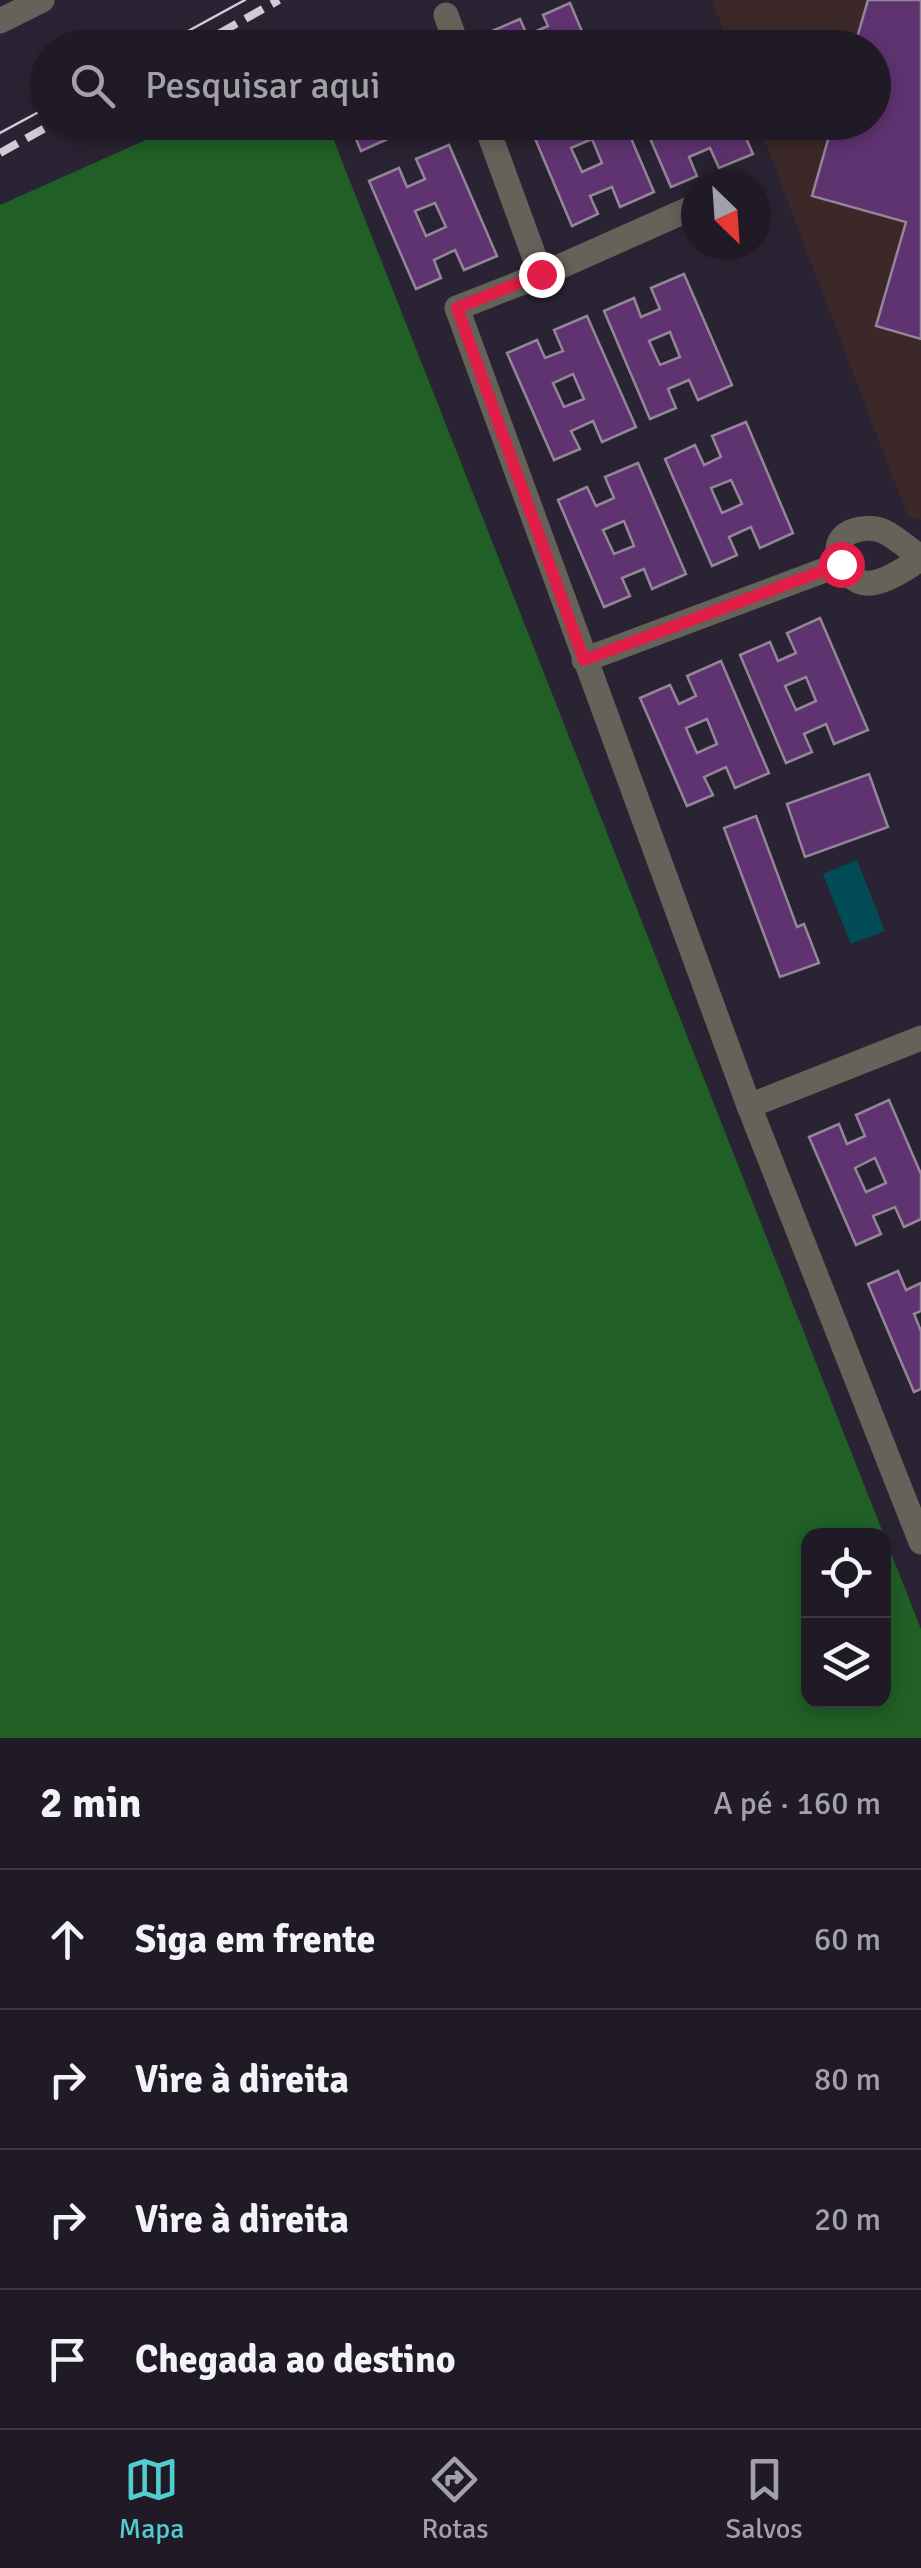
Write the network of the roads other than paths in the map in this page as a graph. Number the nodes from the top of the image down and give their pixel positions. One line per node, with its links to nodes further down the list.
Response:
1 (42, 0): 3 (street)
2 (446, 16): 4 (street)
3 (0, 21)
4 (451, 30)
5 (492, 140): 7 (street)
6 (681, 213): 7 (street)
7 (541, 274): 10 (street)
8 (921, 558): 9 (street); 9 (street)
9 (841, 564): 10 (street)
10 (584, 660): 12 (street)
11 (921, 1038): 12 (street)
12 (749, 1106): 13 (street)
13 (921, 1542)

